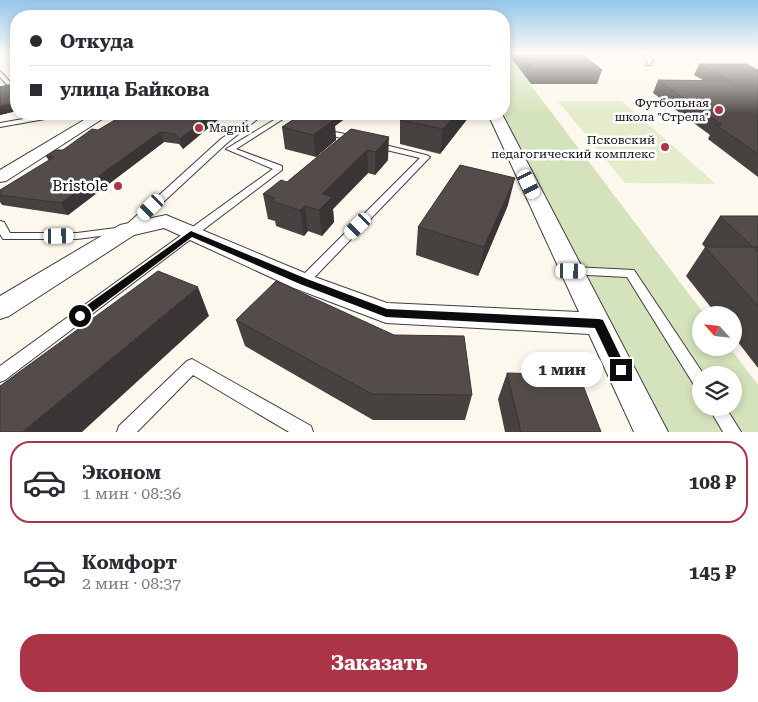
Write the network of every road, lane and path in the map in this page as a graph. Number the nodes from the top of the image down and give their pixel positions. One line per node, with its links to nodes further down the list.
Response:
1 (28, 120): 6 (lane)
2 (96, 120): 8 (street)
3 (252, 120): 10 (lane)
4 (282, 120): 11 (lane)
5 (498, 120): 12 (street)
6 (0, 125)
7 (315, 129): 13 (lane)
8 (0, 177)
9 (0, 224): 10 (lane)
10 (127, 230): 11 (street); 14 (street)
11 (191, 234): 13 (street); 17 (lane)
12 (571, 271): 15 (street); 16 (lane)
13 (303, 282): 15 (street)
14 (0, 309)
15 (599, 324): 21 (street)
16 (692, 369)
17 (0, 375)
18 (722, 416): 22 (lane)
19 (125, 432): 20 (lane)
20 (305, 432)
21 (651, 432)
22 (733, 432)

